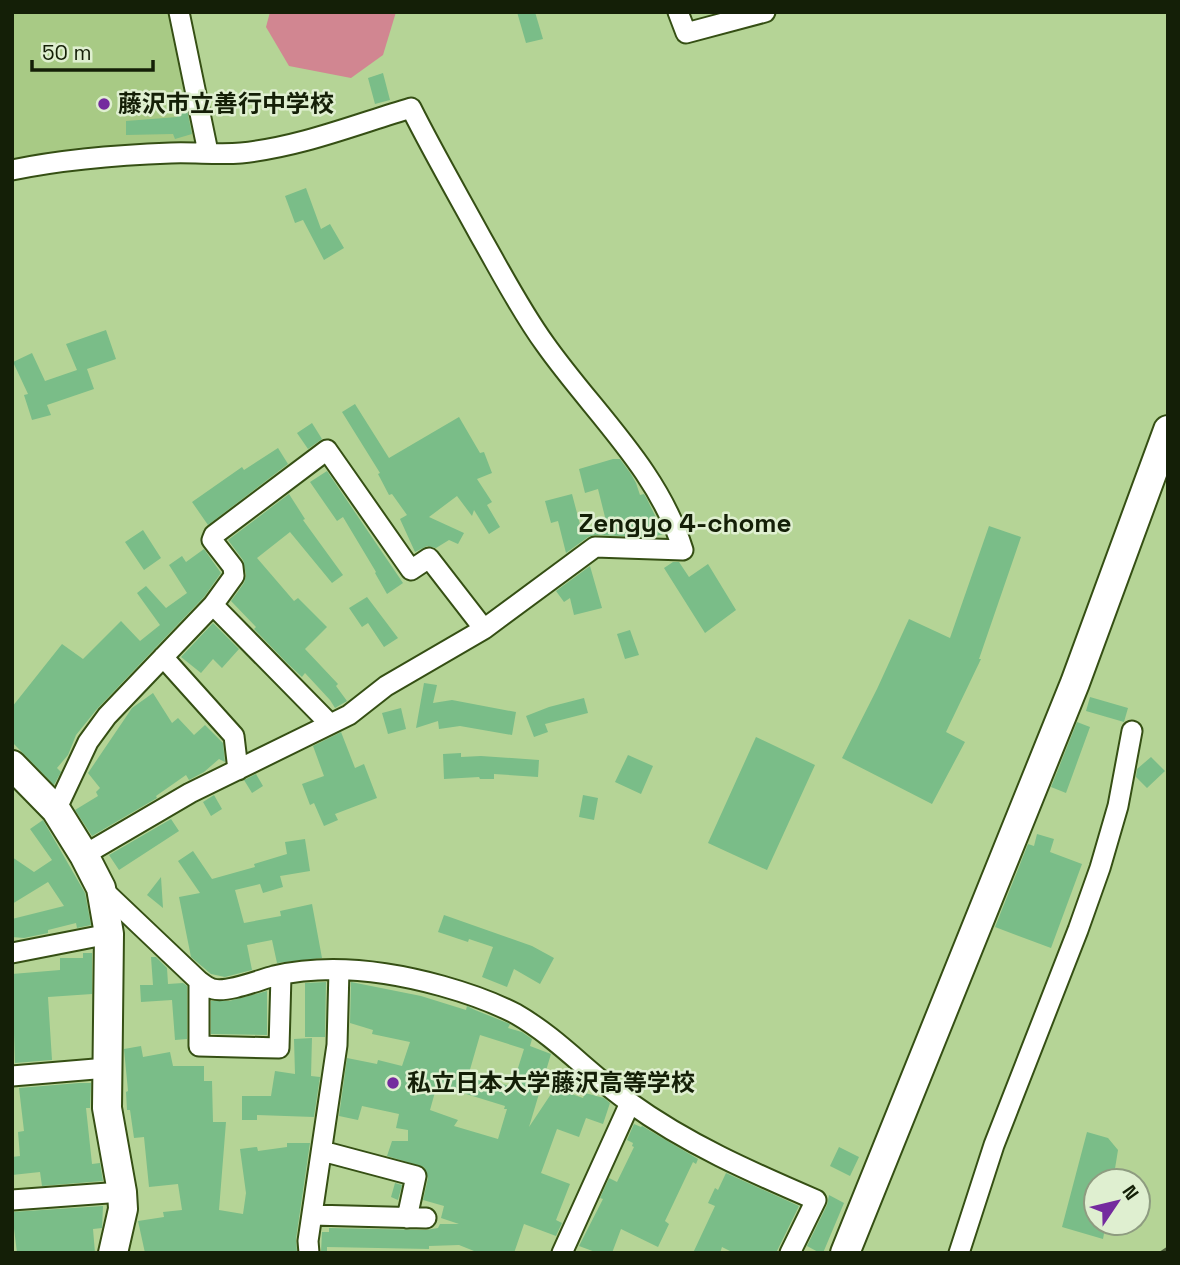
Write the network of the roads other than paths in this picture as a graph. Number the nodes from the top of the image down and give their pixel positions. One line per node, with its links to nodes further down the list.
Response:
1 (179, 12): 4 (street)
2 (678, 12): 3 (street)
3 (765, 12)
4 (208, 152): 5 (street); 8 (street)
5 (12, 170)
6 (1168, 430): 33 (street)
7 (213, 604): 8 (street); 9 (street); 10 (street)
8 (484, 629): 10 (street)
9 (163, 657): 13 (street); 14 (street)
10 (330, 724): 13 (street)
11 (1132, 731): 34 (street)
12 (12, 765): 14 (street)
13 (238, 770): 15 (street)
14 (56, 810): 15 (street)
15 (84, 855): 16 (street)
16 (101, 888): 17 (street); 21 (street)
17 (109, 934): 18 (street); 22 (street)
18 (12, 953)
19 (338, 970): 20 (street); 24 (street); 25 (street)
20 (281, 975): 21 (street); 21 (street)
21 (199, 981)
22 (107, 1068): 23 (street); 26 (street)
23 (12, 1076)
24 (630, 1103): 31 (street); 32 (street)
25 (322, 1151): 28 (street); 28 (street)
26 (122, 1192): 27 (street); 29 (street)
27 (12, 1200)
28 (312, 1215): 30 (street)
29 (113, 1253)
30 (309, 1253)
31 (562, 1253)
32 (790, 1253)
33 (845, 1253)
34 (959, 1253)

